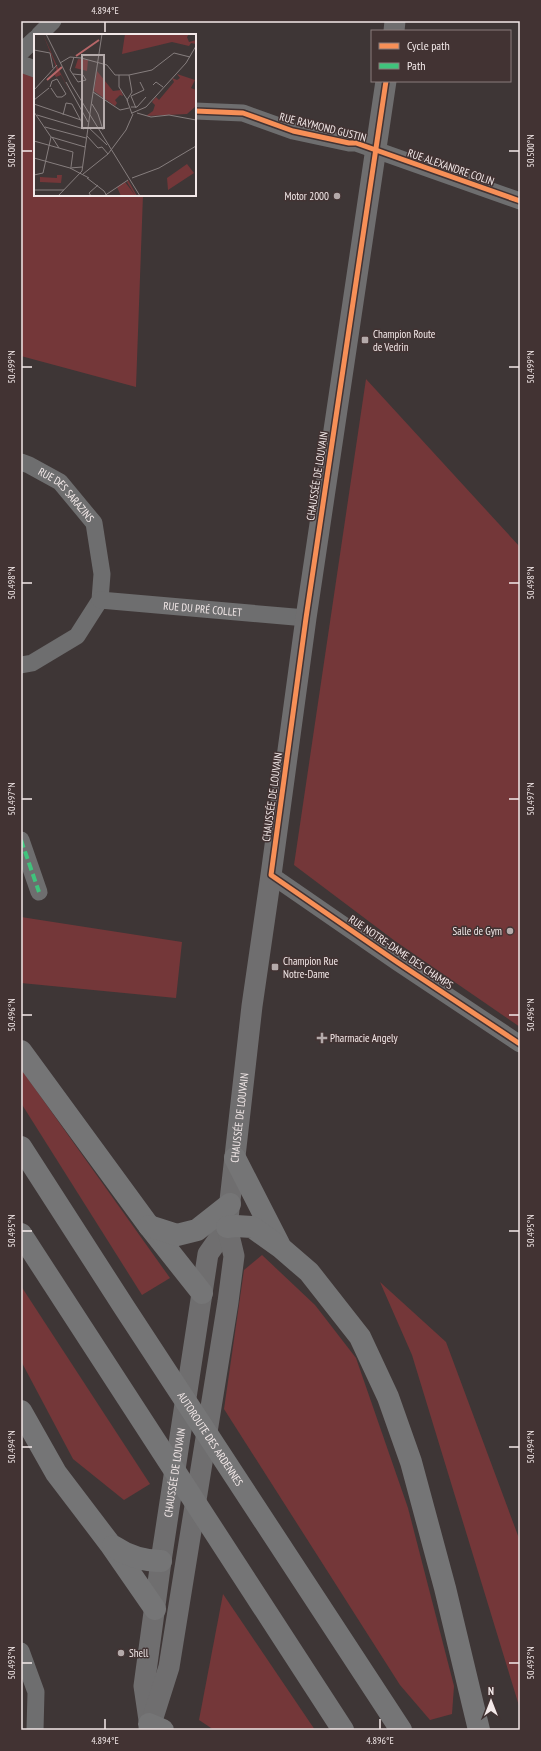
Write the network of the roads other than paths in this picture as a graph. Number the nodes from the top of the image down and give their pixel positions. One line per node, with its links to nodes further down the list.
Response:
1 (54, 21): 2 (street)
2 (40, 34)
3 (34, 40): 4 (street)
4 (21, 52)
5 (21, 64): 6 (street)
6 (34, 69)
7 (386, 82): 9 (main road, CHAUSSÉE DE LOUVAIN)
8 (196, 110): 9 (street, RUE RAYMOND GUSTIN)
9 (376, 151): 10 (street, RUE ALEXANDRE COLIN); 13 (main road, CHAUSSÉE DE LOUVAIN)
10 (520, 201)
11 (21, 462): 12 (street, RUE DES SARAZINS)
12 (100, 600): 13 (street, RUE DU PRÉ COLLET); 14 (street, RUE DES SARAZINS)
13 (306, 618): 16 (main road, CHAUSSÉE DE LOUVAIN)
14 (21, 665)
15 (21, 840): 17 (street)
16 (271, 875): 18 (street, RUE NOTRE-DAME DES CHAMPS); 21 (main road, CHAUSSÉE DE LOUVAIN)
17 (39, 892)
18 (520, 1044)
19 (21, 1051): 23 (highway)
20 (21, 1147): 38 (highway, AUTOROUTE DES ARDENNES)
21 (235, 1158): 22 (main road, CHAUSSÉE DE LOUVAIN); 26 (highway)
22 (230, 1204): 23 (highway); 24 (main road, CHAUSSÉE DE LOUVAIN)
23 (149, 1226): 27 (highway)
24 (227, 1227): 26 (highway); 27 (main road, CHAUSSÉE DE LOUVAIN); 28 (main road, CHAUSSÉE DE LOUVAIN)
25 (21, 1234): 37 (highway)
26 (280, 1246): 39 (highway)
27 (202, 1293): 28 (main road); 32 (main road, CHAUSSÉE DE LOUVAIN)
28 (220, 1346): 31 (main road, CHAUSSÉE DE LOUVAIN)
29 (21, 1411): 30 (highway)
30 (110, 1544): 32 (highway); 33 (highway)
31 (186, 1557): 32 (main road); 35 (main road, CHAUSSÉE DE LOUVAIN)
32 (161, 1561): 33 (main road, CHAUSSÉE DE LOUVAIN)
33 (155, 1609): 35 (main road, CHAUSSÉE DE LOUVAIN)
34 (21, 1651): 36 (street)
35 (154, 1728)
36 (35, 1730)
37 (342, 1730)
38 (401, 1730)
39 (479, 1730)

